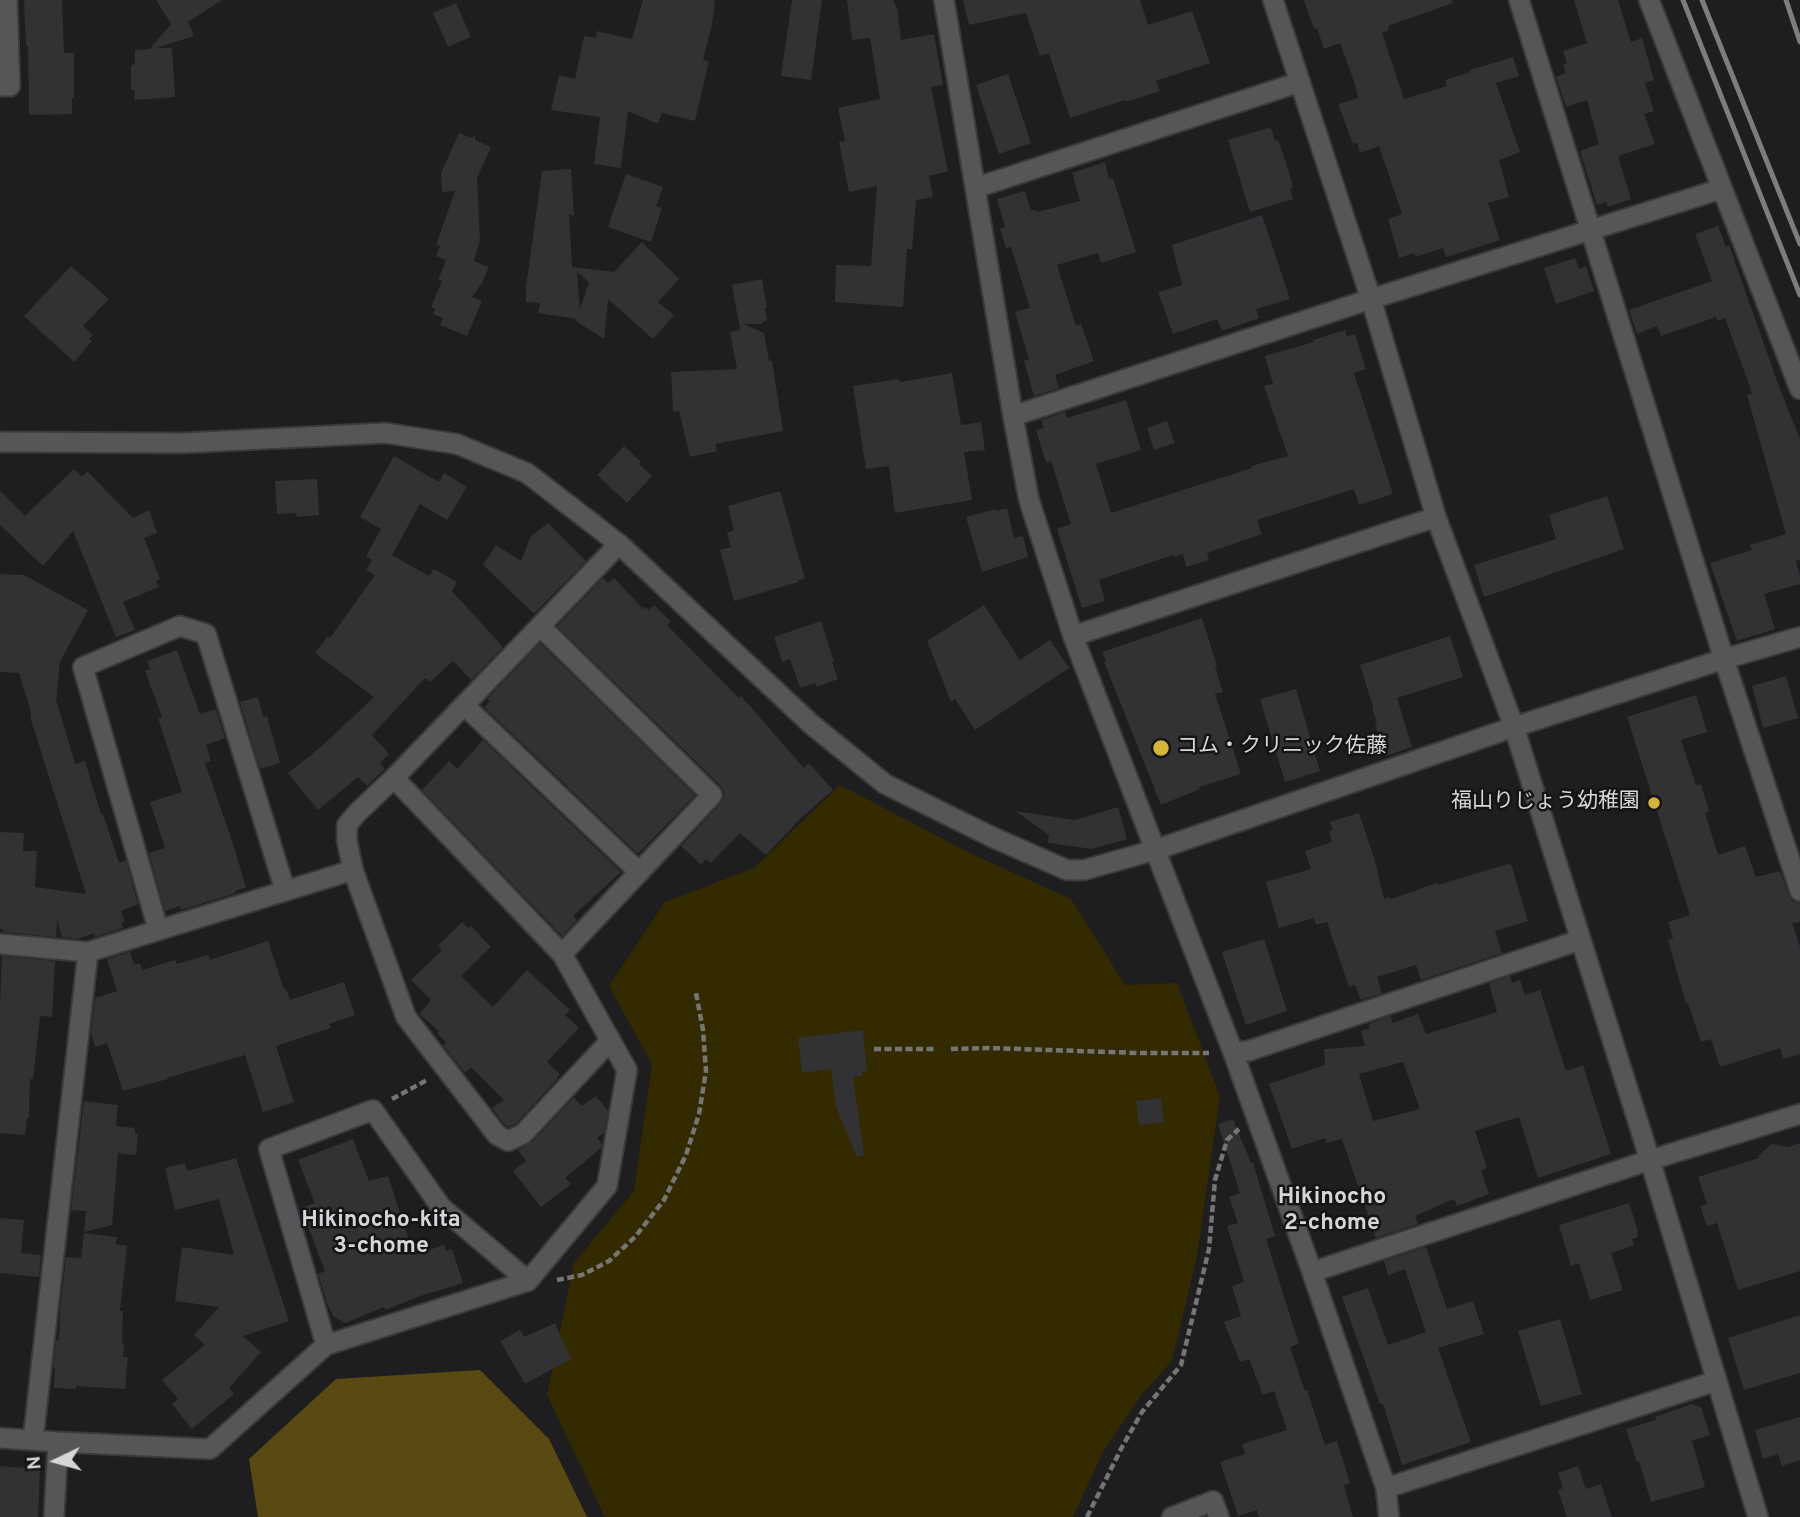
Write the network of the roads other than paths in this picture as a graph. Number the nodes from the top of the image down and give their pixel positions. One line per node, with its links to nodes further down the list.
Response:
1 (7, 0): 7 (street)
2 (944, 0): 8 (street)
3 (1273, 0): 6 (street)
4 (1519, 0): 10 (street)
5 (1649, 0): 9 (street)
6 (1300, 82): 8 (street); 11 (street)
7 (0, 86)
8 (975, 187): 13 (street)
9 (1721, 189): 10 (street); 12 (street)
10 (1590, 229): 11 (street); 20 (street)
11 (1371, 299): 13 (street); 15 (street)
12 (1800, 389)
13 (1013, 416): 18 (street)
14 (0, 442): 16 (street)
15 (1436, 517): 18 (street); 22 (street)
16 (619, 544): 17 (street); 24 (street)
17 (540, 626): 21 (street); 26 (street)
18 (1073, 636): 24 (street)
19 (1800, 637): 20 (street)
20 (1724, 659): 22 (street); 28 (street)
21 (464, 705): 23 (street); 26 (street)
22 (1514, 727): 24 (street); 30 (street)
23 (394, 778): 25 (street); 33 (street)
24 (1155, 850): 35 (street)
25 (353, 870): 27 (street); 34 (street)
26 (639, 872): 33 (street)
27 (285, 890): 29 (street); 29 (street)
28 (1800, 891)
29 (158, 929): 32 (street)
30 (1580, 940): 35 (street); 37 (street)
31 (0, 944): 32 (street)
32 (88, 952): 43 (street)
33 (562, 954): 34 (street)
34 (610, 1041): 39 (street)
35 (1226, 1052): 38 (street)
36 (1800, 1114): 37 (street)
37 (1650, 1160): 38 (street); 41 (street)
38 (1312, 1272): 45 (street)
39 (528, 1280): 40 (street); 40 (street)
40 (326, 1345): 44 (street)
41 (1716, 1381): 45 (street); 50 (street)
42 (0, 1438): 43 (street)
43 (33, 1440): 44 (street)
44 (58, 1442): 46 (street)
45 (1387, 1488): 49 (street)
46 (54, 1517)
47 (1172, 1517): 48 (street)
48 (1219, 1517)
49 (1389, 1517)
50 (1758, 1517)

